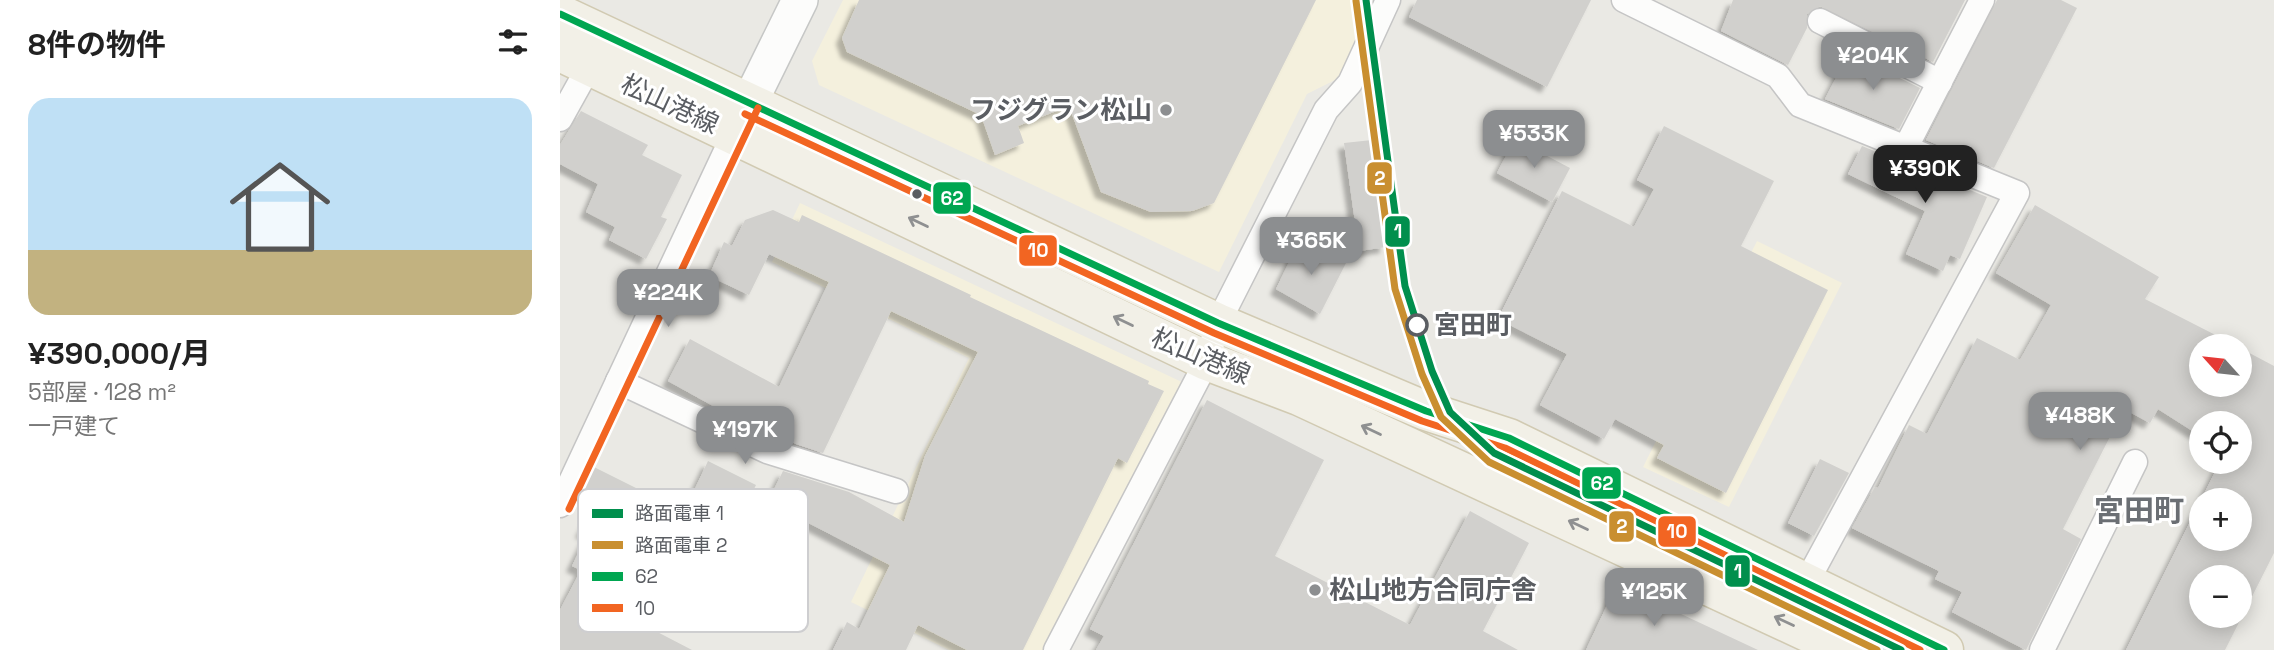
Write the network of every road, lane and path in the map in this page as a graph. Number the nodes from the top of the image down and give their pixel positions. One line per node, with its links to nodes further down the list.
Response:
1 (800, 0): 9 (street)
2 (1388, 0): 12 (street)
3 (1624, 0): 11 (street)
4 (1982, 0): 8 (street)
5 (560, 15): 9 (main road, 松山港線)
6 (1820, 21): 8 (street)
7 (575, 58): 9 (main road, 松山港線); 10 (street)
8 (1940, 82): 11 (street)
9 (741, 119): 12 (main road, 松山港線); 13 (main road, 松山港線, one-way to 9); 14 (street)
10 (560, 120)
11 (1906, 147): 18 (street)
12 (1218, 323): 13 (street); 18 (main road, 松山港線)
13 (1206, 361): 19 (street); 20 (main road, 松山港線, one-way to 13)
14 (618, 381): 16 (street); 17 (street)
15 (2135, 462): 22 (street)
16 (895, 491)
17 (560, 505)
18 (1807, 583): 21 (main road, 松山港線)
19 (1056, 650)
20 (1846, 650)
21 (1944, 650)
22 (2042, 650)

